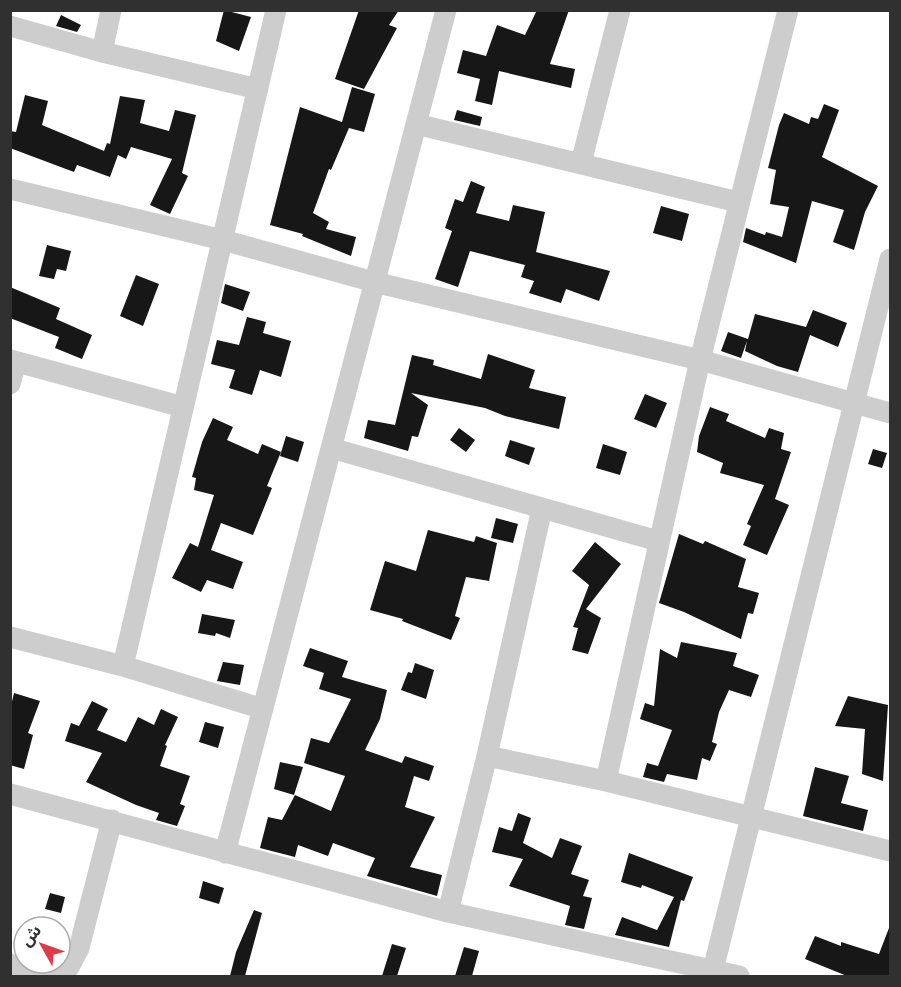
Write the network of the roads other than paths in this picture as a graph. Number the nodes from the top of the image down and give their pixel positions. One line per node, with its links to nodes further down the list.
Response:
1 (111, 10): 7 (street)
2 (276, 10): 8 (street)
3 (446, 10): 9 (street)
4 (620, 10): 10 (street)
5 (788, 10): 12 (street)
6 (10, 26): 7 (street)
7 (102, 52): 8 (street)
8 (258, 89): 13 (street)
9 (416, 124): 10 (street); 15 (street)
10 (581, 163): 12 (street)
11 (10, 189): 13 (street)
12 (738, 202): 16 (street)
13 (223, 240): 15 (street); 20 (street)
14 (891, 259): 19 (street)
15 (374, 282): 16 (street); 22 (street)
16 (700, 360): 19 (street); 24 (street)
17 (13, 361): 18 (street); 20 (street)
18 (10, 384)
19 (855, 402): 21 (street); 31 (street)
20 (183, 407): 26 (street)
21 (891, 413)
22 (331, 448): 23 (street); 27 (street)
23 (542, 508): 24 (street); 28 (street)
24 (658, 541): 29 (street)
25 (10, 637): 26 (street)
26 (123, 666): 27 (street)
27 (263, 709): 34 (street)
28 (487, 756): 29 (street); 35 (street)
29 (606, 781): 31 (street)
30 (10, 794): 32 (street)
31 (751, 816): 33 (street); 37 (street)
32 (112, 820): 34 (street); 36 (street)
33 (891, 851)
34 (225, 853): 35 (street)
35 (448, 912): 37 (street)
36 (10, 964)
37 (713, 970): 38 (street)
38 (739, 976)

